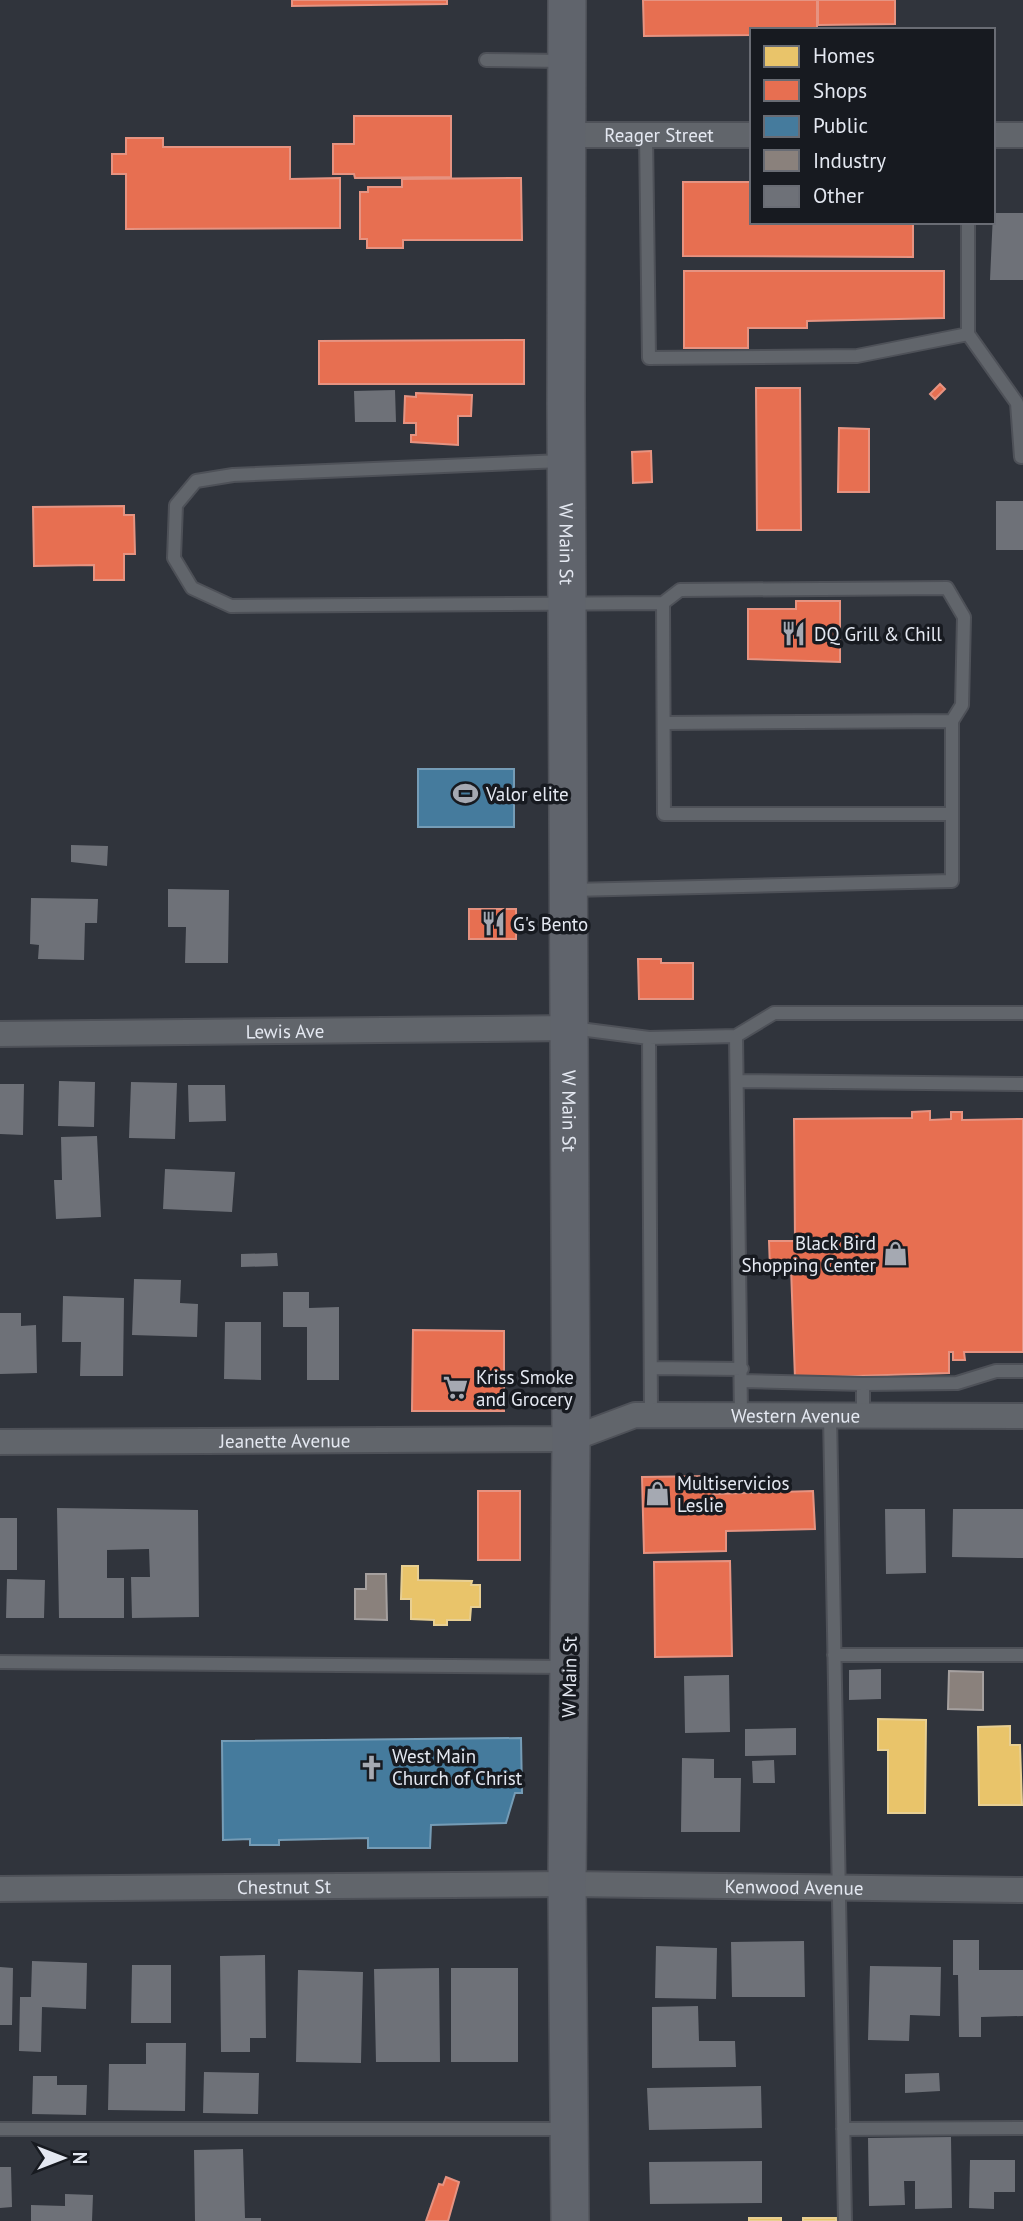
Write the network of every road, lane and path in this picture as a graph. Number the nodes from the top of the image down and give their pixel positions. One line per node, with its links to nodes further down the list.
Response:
1 (567, 0): 3 (main road, W Main St)
2 (486, 60): 3 (lane)
3 (567, 61): 4 (main road, W Main St)
4 (568, 135): 5 (street, Reager Street); 12 (main road, W Main St)
5 (646, 135): 6 (street, Reager Street); 10 (lane)
6 (750, 135)
7 (995, 135): 8 (street)
8 (1023, 135)
9 (968, 224): 10 (lane)
10 (968, 334): 11 (lane)
11 (1021, 457)
12 (566, 460): 13 (main road, W Main St); 13 (lane)
13 (566, 603): 14 (lane); 18 (main road, W Main St)
14 (663, 603): 15 (lane); 16 (lane)
15 (952, 721): 16 (lane); 17 (lane)
16 (665, 723): 17 (lane)
17 (952, 814): 18 (lane)
18 (569, 891): 20 (main road, W Main St)
19 (1023, 1013): 22 (lane)
20 (570, 1028): 21 (street, Lewis Ave); 23 (lane); 35 (main road, W Main St)
21 (0, 1034)
22 (736, 1036): 23 (lane); 24 (lane)
23 (649, 1038): 26 (lane)
24 (737, 1081): 25 (lane); 28 (lane)
25 (1023, 1084)
26 (651, 1368): 28 (lane); 30 (lane)
27 (1023, 1371): 29 (lane)
28 (742, 1375): 29 (lane); 31 (lane)
29 (863, 1384): 33 (lane)
30 (651, 1415): 31 (street, Western Avenue); 35 (street, Western Avenue)
31 (741, 1415): 32 (street, Western Avenue)
32 (830, 1416): 33 (street, Western Avenue); 37 (lane)
33 (863, 1416): 34 (street, Western Avenue)
34 (1023, 1416)
35 (571, 1439): 36 (street, Jeanette Avenue); 40 (main road, W Main St)
36 (0, 1442)
37 (835, 1655): 38 (lane); 42 (lane)
38 (1023, 1655)
39 (0, 1662): 40 (lane)
40 (569, 1668): 41 (main road, W Main St)
41 (566, 1884): 42 (street, Kenwood Avenue); 43 (street, Chestnut St); 48 (main road, W Main St)
42 (839, 1887): 44 (street, Kenwood Avenue); 46 (lane)
43 (0, 1889)
44 (1023, 1889)
45 (1023, 2128): 46 (lane)
46 (844, 2129): 50 (lane)
47 (0, 2130): 48 (lane)
48 (569, 2130): 49 (main road, W Main St)
49 (570, 2221)
50 (845, 2221)

